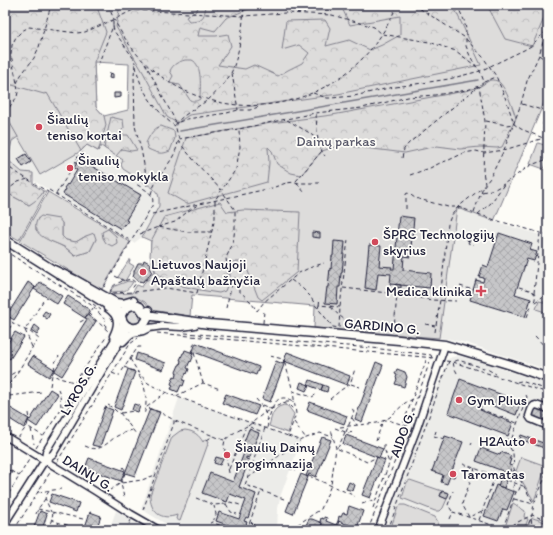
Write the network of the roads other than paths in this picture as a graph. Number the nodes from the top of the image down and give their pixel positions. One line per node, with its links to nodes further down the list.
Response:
1 (5, 240): 2 (main road)
2 (54, 270): 3 (main road); 4 (main road)
3 (80, 288): 5 (main road); 10 (street)
4 (148, 313): 5 (main road); 6 (main road); 7 (main road)
5 (125, 322): 6 (main road, GARDINO G.); 10 (street, LYROS G.); 10 (street, LYROS G.)
6 (144, 324): 8 (main road, GARDINO G.)
7 (209, 324): 8 (main road, GARDINO G.); 9 (main road, GARDINO G.)
8 (195, 325): 10 (street)
9 (445, 345): 11 (main road, GARDINO G.); 18 (street, AIDO G.)
10 (99, 370): 15 (street, LYROS G.)
11 (548, 378)
12 (548, 409): 13 (street)
13 (548, 426)
14 (5, 436): 15 (street, DAINŲ G.)
15 (45, 460): 16 (street, LYROS G.); 17 (street, DAINŲ G.)
16 (5, 523)
17 (159, 530)
18 (378, 530)

